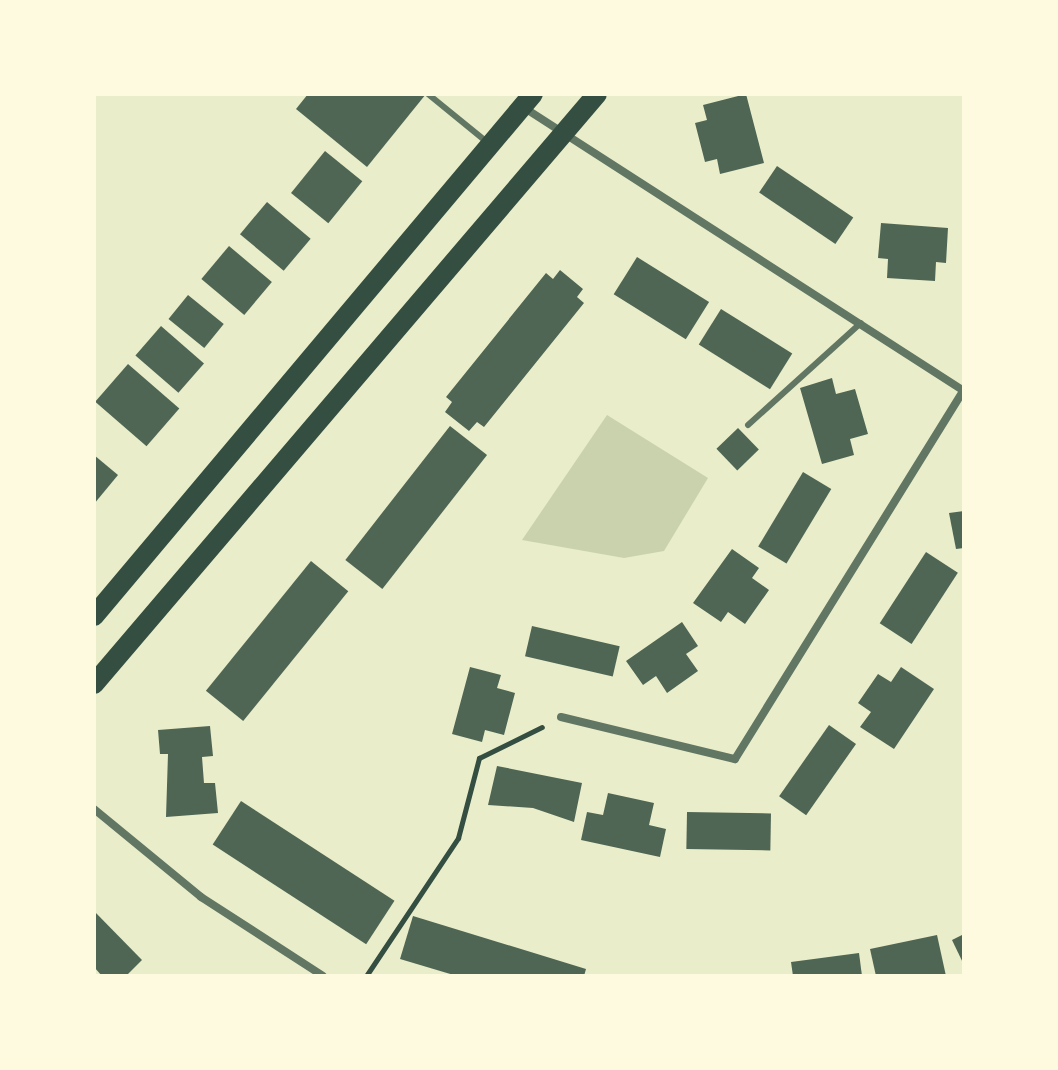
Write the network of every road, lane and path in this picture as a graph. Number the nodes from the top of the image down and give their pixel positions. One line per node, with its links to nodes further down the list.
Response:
1 (428, 94): 5 (lane)
2 (597, 94): 4 (main road)
3 (528, 100): 4 (street); 5 (main road)
4 (562, 137): 6 (street); 10 (main road)
5 (491, 145): 9 (main road)
6 (862, 322): 7 (street); 8 (lane)
7 (964, 390): 11 (street)
8 (748, 425)
9 (94, 616)
10 (94, 684)
11 (561, 717): 14 (path)
12 (94, 809): 13 (street)
13 (323, 976)
14 (366, 976)

